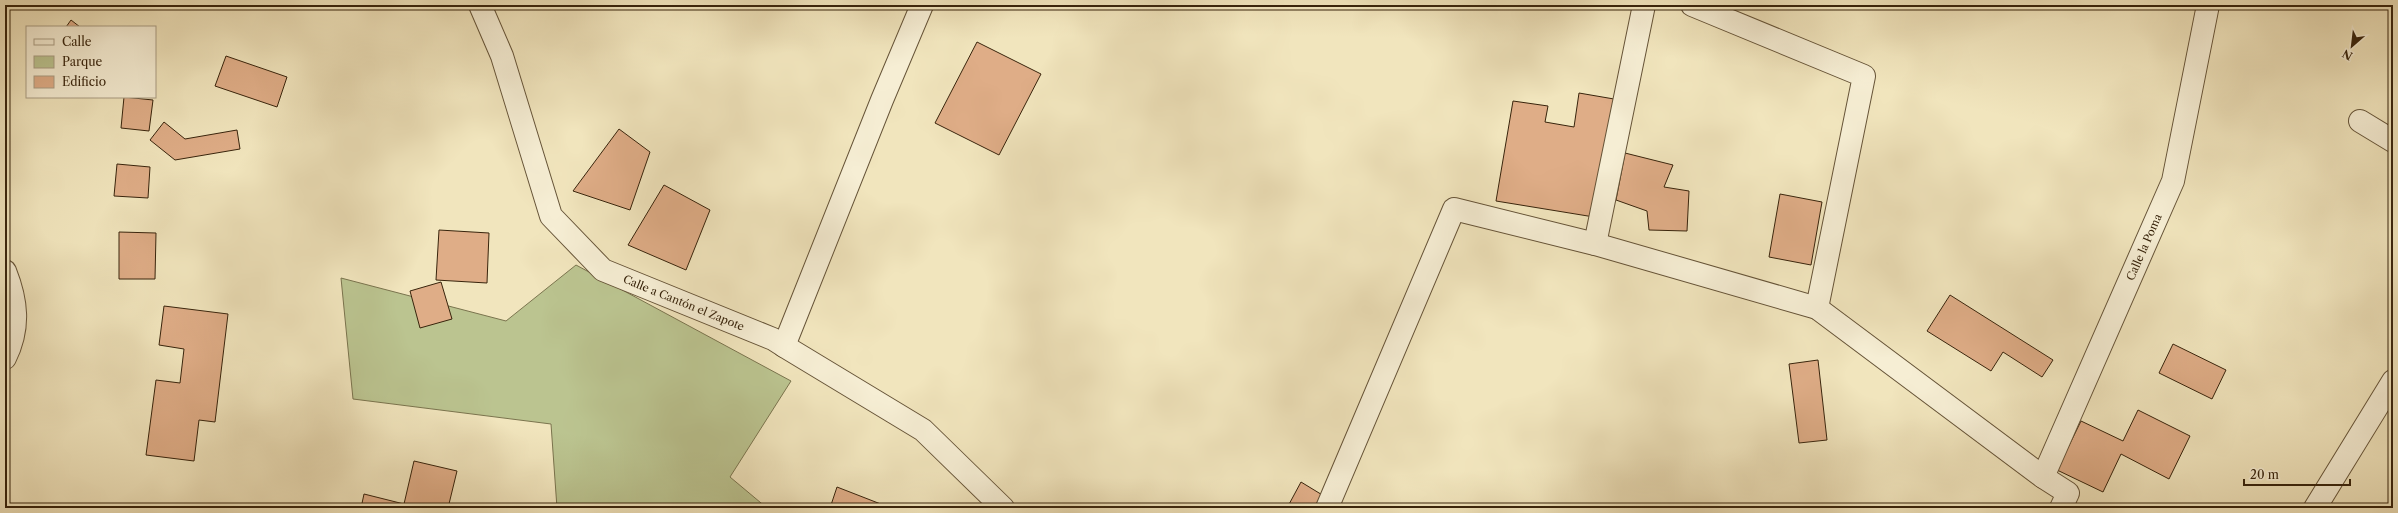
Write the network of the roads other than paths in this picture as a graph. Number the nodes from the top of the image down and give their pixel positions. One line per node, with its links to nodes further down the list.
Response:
1 (480, 5): 11 (street, Calle a Cantón el Zapote)
2 (922, 5): 11 (street)
3 (1644, 5): 8 (street)
4 (1692, 5): 10 (street)
5 (2208, 5): 14 (street, Calle la Poma)
6 (2360, 121): 7 (street)
7 (2393, 141)
8 (1596, 244): 10 (street); 16 (street)
9 (5, 271): 12 (street)
10 (1817, 308): 14 (street)
11 (784, 346): 15 (street, Calle a Cantón el Zapote)
12 (5, 358)
13 (2393, 381): 18 (street)
14 (2044, 477): 17 (street)
15 (1003, 508)
16 (1327, 508)
17 (2061, 508)
18 (2315, 508)

